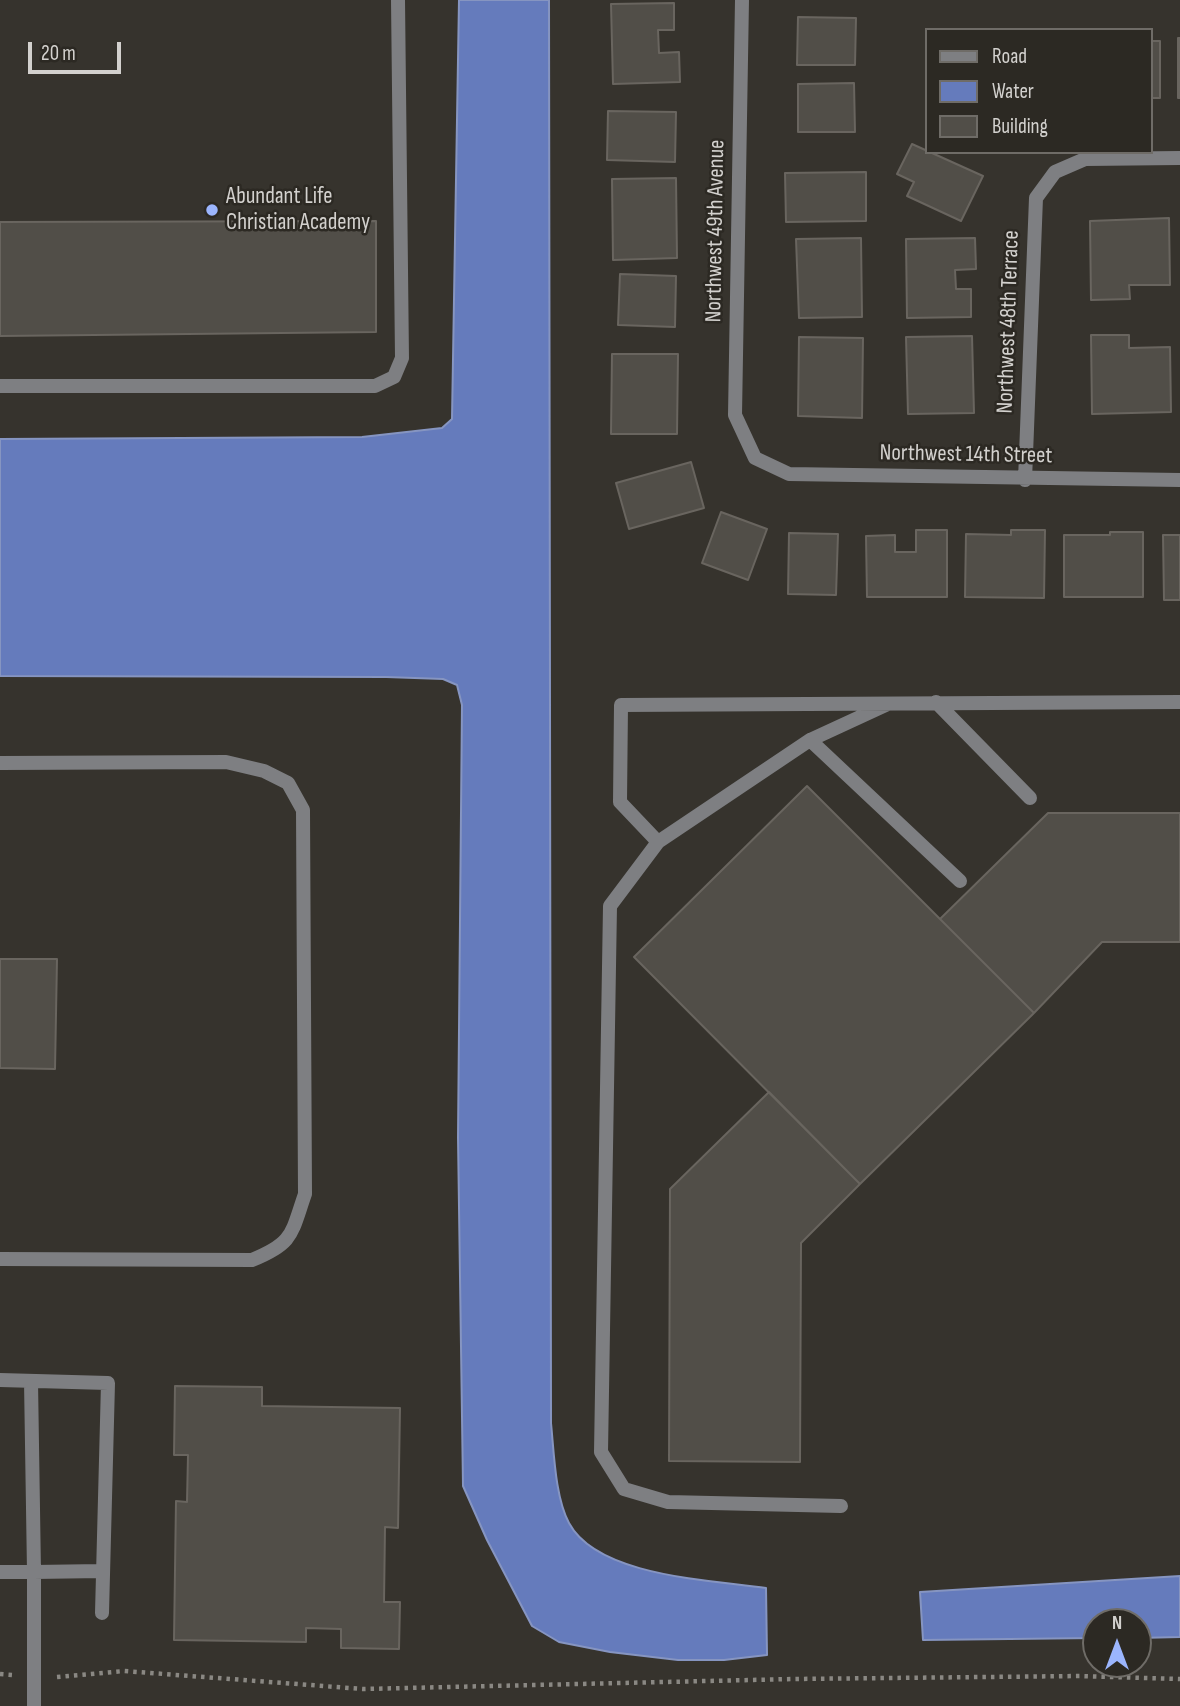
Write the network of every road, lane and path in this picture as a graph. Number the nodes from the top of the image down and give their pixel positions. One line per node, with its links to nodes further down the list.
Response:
1 (398, 0): 4 (street)
2 (742, 0): 5 (street, Northwest 49th Avenue)
3 (1180, 158): 6 (street, Northwest 48th Terrace)
4 (0, 386)
5 (755, 458): 6 (street, Northwest 14th Street)
6 (1026, 480): 7 (street, Northwest 14th Street)
7 (1180, 480)
8 (893, 702): 9 (street); 11 (street); 14 (street)
9 (936, 702): 10 (street); 13 (street)
10 (1180, 702)
11 (810, 740): 14 (street); 15 (street)
12 (0, 763): 16 (street)
13 (1030, 798)
14 (658, 842): 19 (street)
15 (960, 881)
16 (0, 1259)
17 (0, 1380): 18 (street)
18 (32, 1381): 20 (street); 22 (street)
19 (841, 1506)
20 (102, 1570): 22 (street); 23 (street)
21 (0, 1572): 22 (street)
22 (34, 1572): 25 (street)
23 (102, 1614)
24 (0, 1674): 25 (path)
25 (34, 1677): 26 (path); 27 (street)
26 (1180, 1679)
27 (34, 1706)

